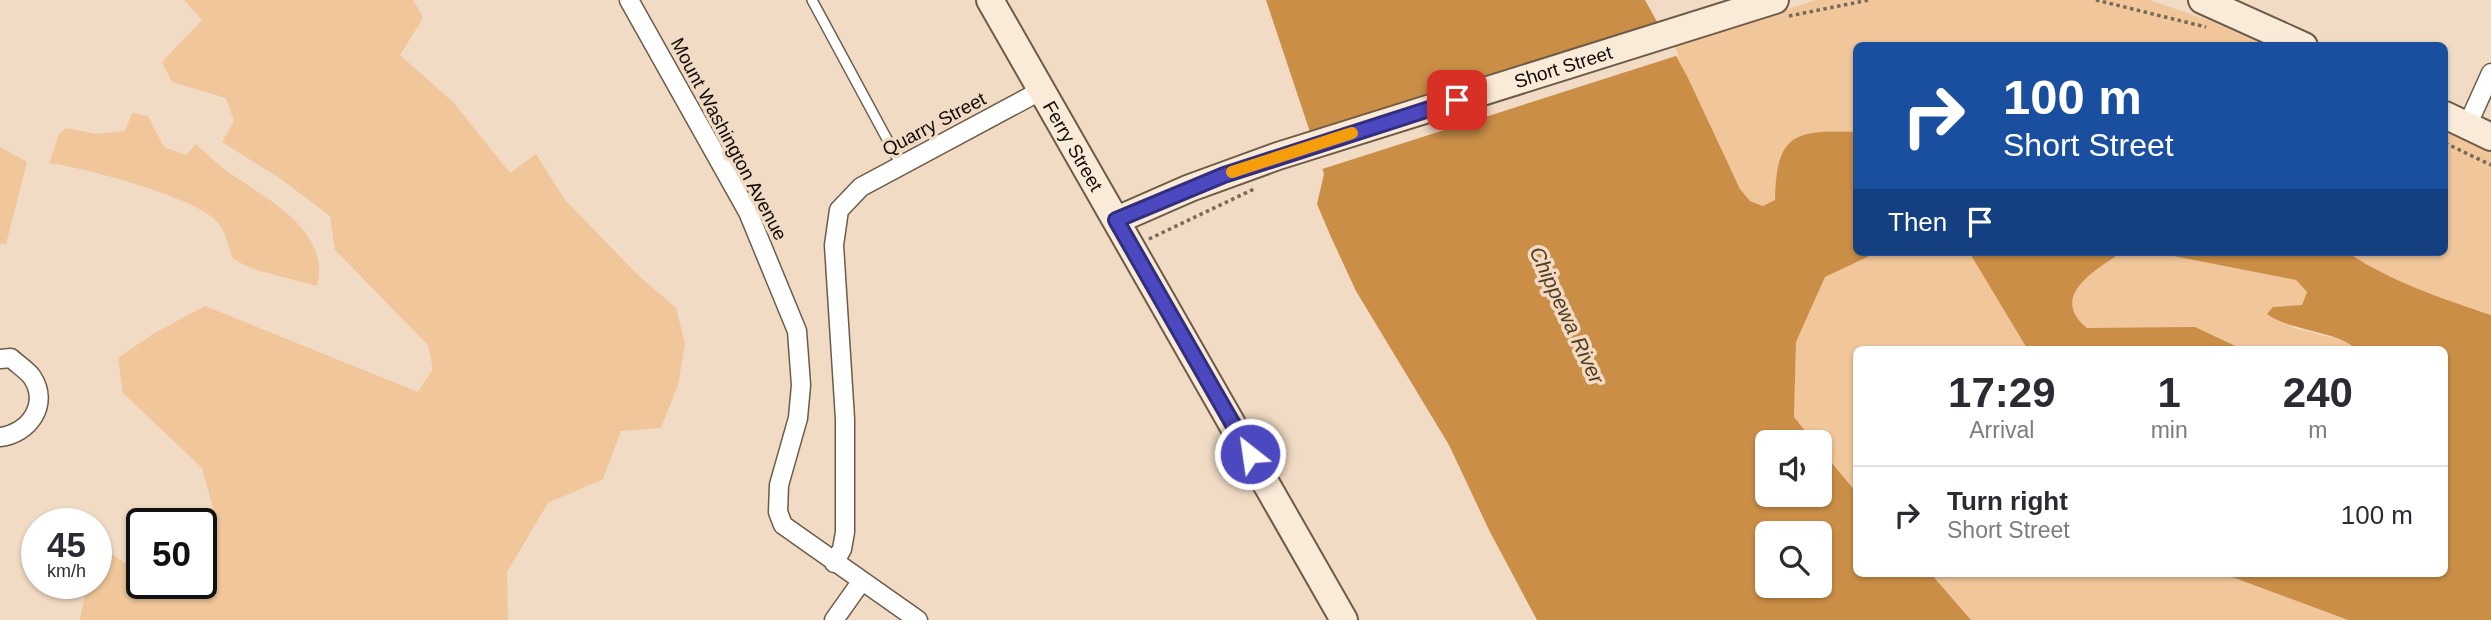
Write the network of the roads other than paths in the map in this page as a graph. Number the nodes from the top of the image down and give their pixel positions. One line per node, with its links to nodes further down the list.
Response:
1 (629, 0): 15 (street, Mount Washington Avenue)
2 (812, 0): 11 (lane)
3 (990, 0): 8 (street, Ferry Street)
4 (2202, 0): 6 (street)
5 (1781, 8): 12 (street, Short Street)
6 (2295, 42)
7 (2491, 73): 9 (street)
8 (1042, 90): 11 (street, Quarry Street); 12 (street, Ferry Street)
9 (2456, 120): 10 (street)
10 (2491, 138)
11 (901, 165): 15 (street, Quarry Street)
12 (1116, 220): 19 (street, Ferry Street)
13 (0, 359): 14 (street)
14 (0, 437)
15 (834, 563): 16 (street, Mount Washington Avenue)
16 (861, 582): 17 (street); 18 (street, Mount Washington Avenue)
17 (834, 620)
18 (918, 620)
19 (1344, 620)

